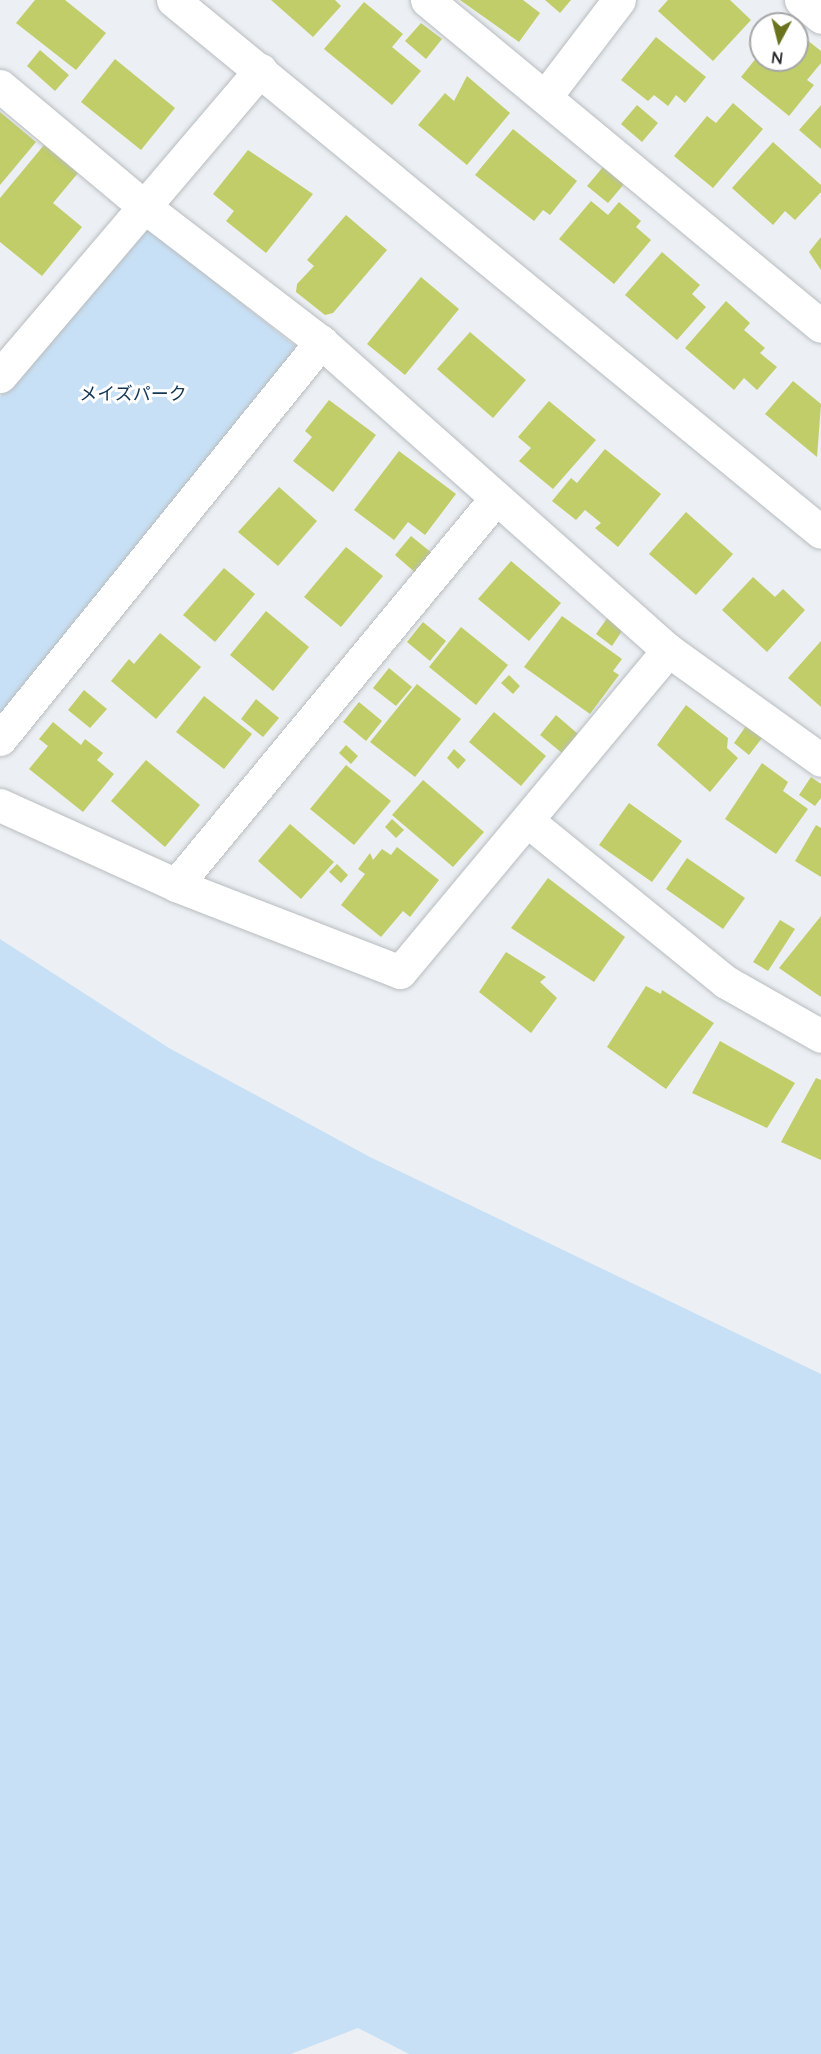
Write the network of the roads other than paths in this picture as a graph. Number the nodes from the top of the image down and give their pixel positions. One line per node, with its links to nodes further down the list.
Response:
1 (173, 0): 6 (street)
2 (427, 0): 8 (street)
3 (618, 0): 8 (street)
4 (801, 0): 5 (street)
5 (821, 17)
6 (260, 70): 9 (street); 14 (street)
7 (0, 86): 9 (street)
8 (545, 97): 10 (street)
9 (141, 204): 11 (street); 12 (street)
10 (821, 326)
11 (321, 342): 13 (street); 16 (street)
12 (0, 376)
13 (495, 500): 15 (street); 20 (street)
14 (821, 532)
15 (668, 650): 17 (street); 19 (street)
16 (0, 739)
17 (821, 760)
18 (0, 805): 20 (street)
19 (529, 822): 20 (street); 21 (street)
20 (176, 885)
21 (821, 1036)

